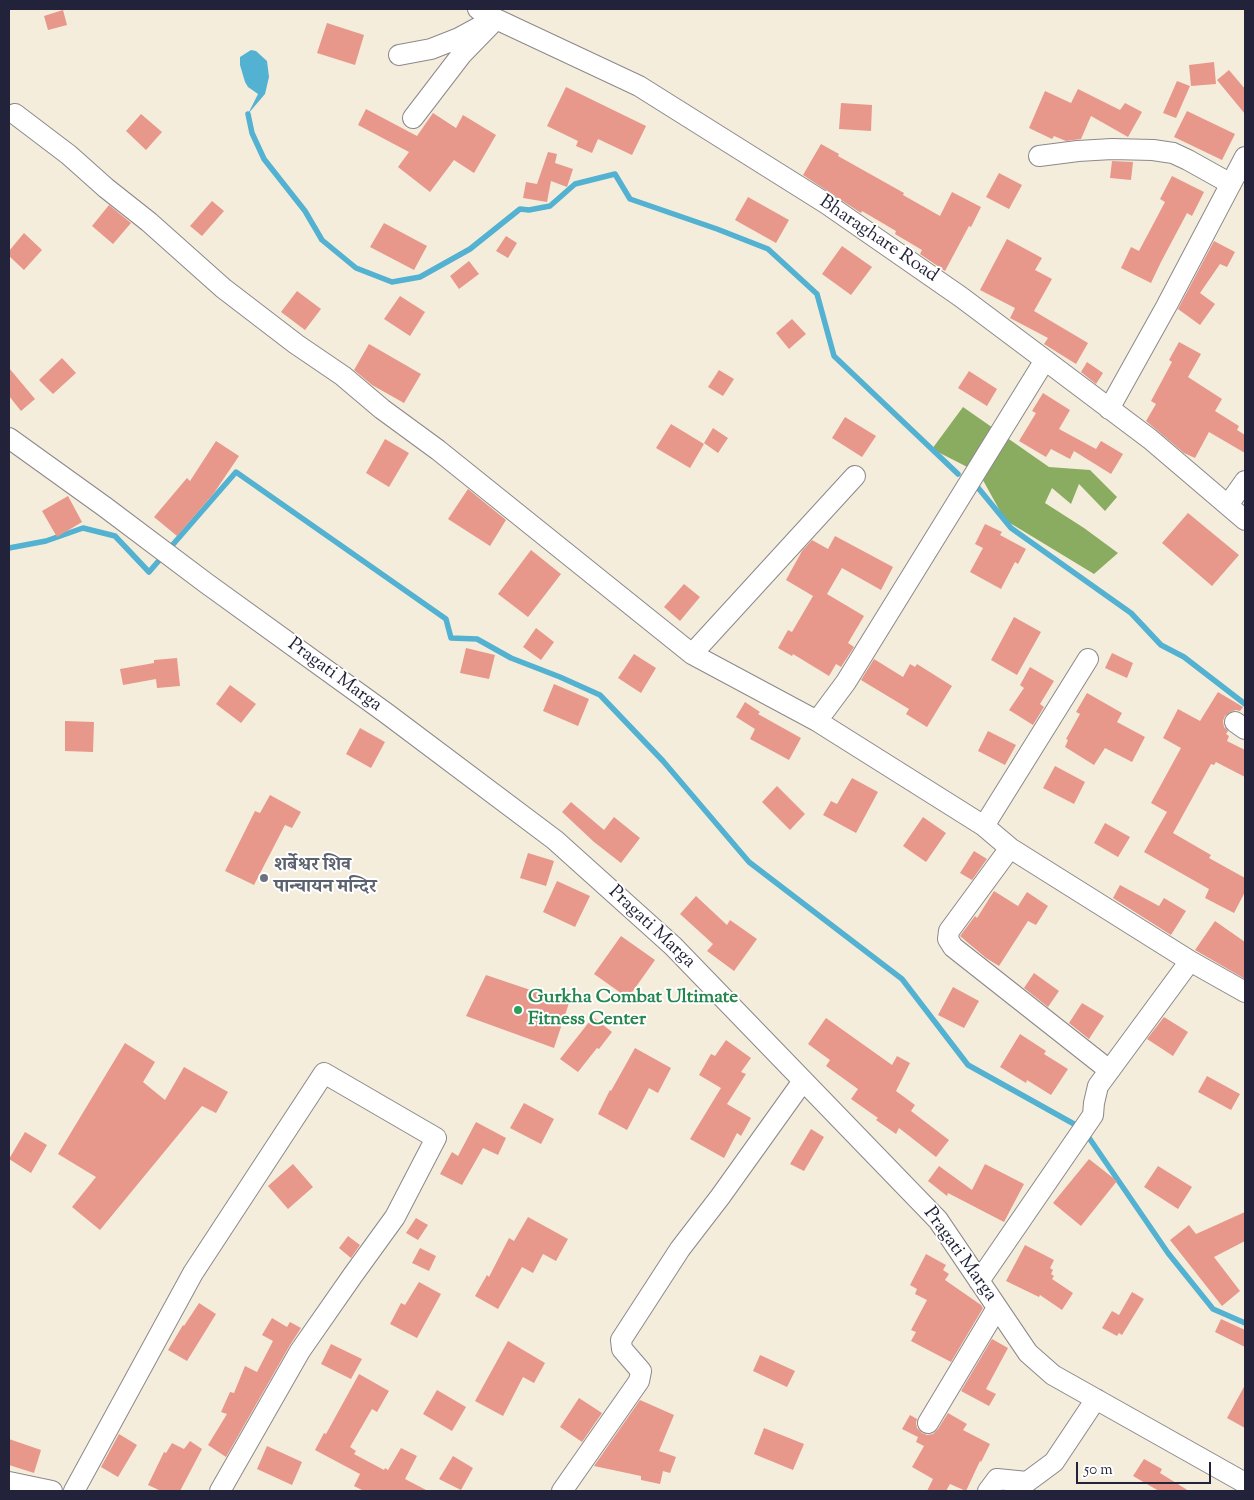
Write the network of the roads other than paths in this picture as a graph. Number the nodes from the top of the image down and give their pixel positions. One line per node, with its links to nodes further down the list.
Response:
1 (478, 9): 2 (street, Bharaghare Road)
2 (496, 18): 3 (street); 5 (street); 9 (street, Bharaghare Road)
3 (399, 55)
4 (14, 114): 16 (street)
5 (413, 118)
6 (1039, 156): 8 (street)
7 (1245, 157): 8 (street)
8 (1231, 184): 10 (street)
9 (1045, 360): 10 (street, Bharaghare Road); 18 (street)
10 (1110, 409): 14 (street, Bharaghare Road)
11 (9, 438): 24 (street, Pragati Marga)
12 (854, 476): 16 (street)
13 (1245, 481): 14 (street)
14 (1228, 505): 15 (street, Bharaghare Road)
15 (1245, 520)
16 (692, 654): 18 (street)
17 (1088, 658): 19 (street)
18 (817, 721): 19 (street)
19 (984, 826): 20 (street)
20 (1010, 848): 21 (street); 23 (street)
21 (1190, 961): 22 (street); 23 (street)
22 (1244, 989)
23 (1109, 1070): 25 (street)
24 (803, 1081): 25 (street, Pragati Marga); 34 (street)
25 (979, 1281): 26 (street, Pragati Marga)
26 (997, 1308): 27 (street, Pragati Marga); 28 (street)
27 (1096, 1399): 30 (street, Pragati Marga); 35 (street)
28 (928, 1423)
29 (9, 1482): 31 (street)
30 (1245, 1483)
31 (52, 1491)
32 (74, 1491): 33 (street)
33 (220, 1491)
34 (562, 1491)
35 (988, 1491)

